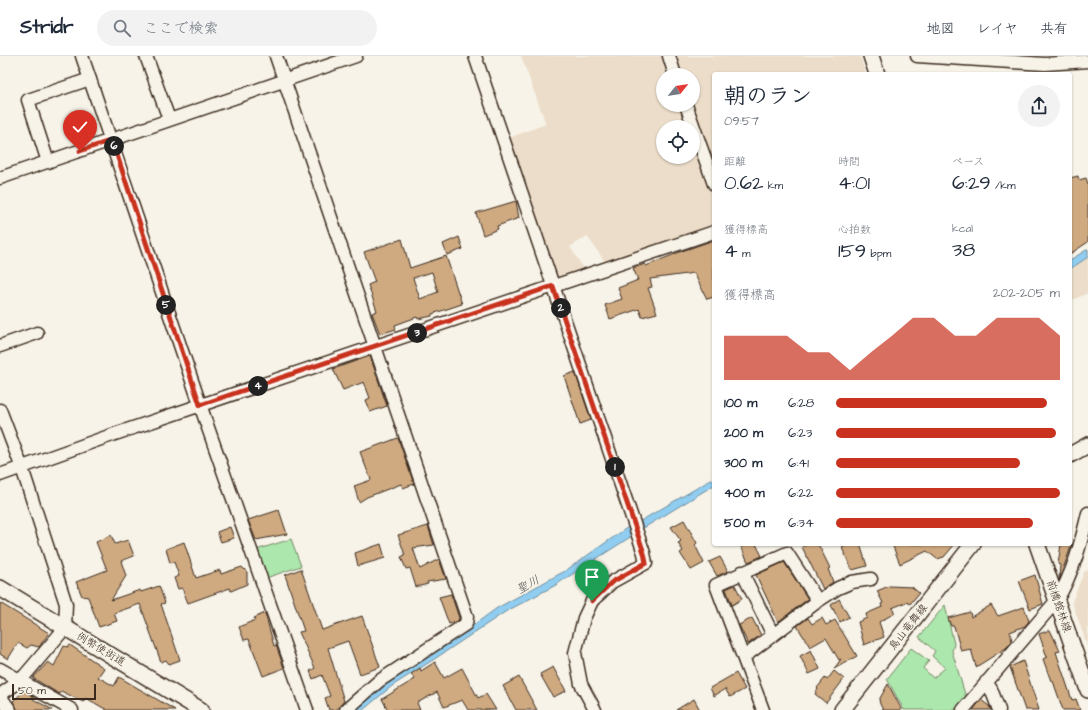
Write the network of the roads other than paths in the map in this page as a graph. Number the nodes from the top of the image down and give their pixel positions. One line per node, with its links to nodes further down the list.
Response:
1 (82, 56): 13 (street)
2 (146, 56): 16 (street)
3 (276, 56): 14 (street)
4 (356, 56): 14 (street)
5 (475, 56): 22 (street)
6 (669, 56): 11 (street)
7 (871, 56): 12 (main road)
8 (917, 56): 9 (street)
9 (1045, 60): 10 (street)
10 (1088, 61)
11 (673, 68)
12 (876, 72)
13 (90, 79): 17 (street); 18 (street)
14 (284, 80): 16 (street); 25 (street)
15 (688, 112): 20 (street)
16 (169, 119): 17 (street)
17 (112, 140): 18 (street); 26 (street)
18 (48, 162): 19 (street)
19 (0, 178)
20 (712, 178)
21 (712, 233): 22 (street)
22 (553, 286): 25 (street); 53 (street)
23 (37, 333): 24 (street)
24 (0, 346)
25 (376, 347): 26 (street); 52 (street)
26 (200, 405): 30 (street); 51 (street)
27 (0, 410): 30 (street)
28 (1088, 445): 29 (main road)
29 (1072, 454)
30 (22, 468): 31 (street); 40 (street)
31 (0, 475)
32 (1088, 513): 38 (street)
33 (971, 546): 55 (main road, 鳥山竜舞線)
34 (1038, 546): 38 (main road, 前橋館林線)
35 (742, 572): 39 (street); 41 (street); 42 (street)
36 (871, 579): 39 (street)
37 (0, 588): 40 (main road, 例幣使街道)
38 (1057, 600): 45 (street); 46 (main road, 前橋館林線)
39 (818, 601): 41 (street)
40 (65, 628): 44 (street); 50 (main road, 例幣使街道)
41 (773, 635): 42 (street)
42 (744, 657): 54 (street)
43 (0, 669): 44 (street)
44 (20, 681): 47 (street); 49 (street)
45 (986, 682): 56 (street); 57 (street)
46 (1088, 690)
47 (0, 696): 48 (street)
48 (10, 710)
49 (72, 710)
50 (201, 710)
51 (307, 710)
52 (346, 710)
53 (595, 710)
54 (763, 710)
55 (842, 710)
56 (964, 710)
57 (999, 710)

